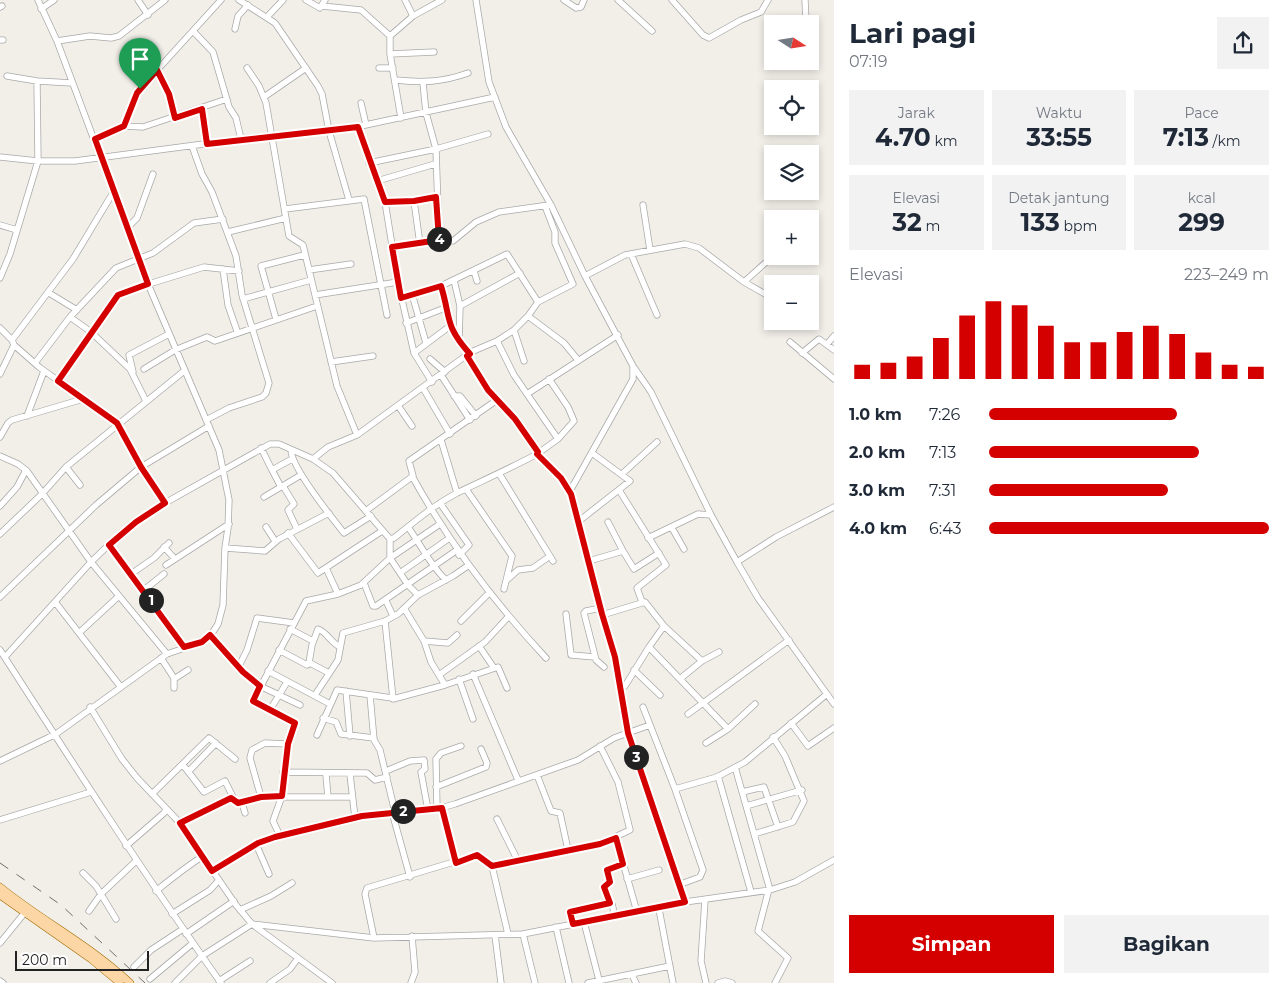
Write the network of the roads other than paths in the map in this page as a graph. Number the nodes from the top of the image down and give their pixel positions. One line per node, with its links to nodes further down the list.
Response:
1 (38, 0): 20 (street)
2 (54, 0): 20 (street)
3 (138, 0): 21 (street)
4 (166, 0): 21 (street)
5 (221, 0): 27 (street)
6 (239, 0): 19 (street)
7 (283, 0): 24 (street)
8 (306, 0): 18 (street)
9 (405, 0): 23 (street)
10 (442, 0): 23 (street)
11 (476, 0): 45 (street)
12 (564, 0): 13 (street)
13 (584, 0)
14 (618, 0): 26 (street)
15 (672, 0): 16 (street)
16 (768, 0)
17 (805, 0): 22 (street)
18 (323, 3): 28 (street)
19 (248, 5): 24 (street); 25 (street)
20 (41, 9): 29 (street)
21 (148, 14): 29 (street)
22 (806, 15)
23 (414, 16): 28 (street)
24 (267, 17): 34 (street)
25 (235, 29)
26 (652, 31)
27 (194, 32): 37 (street); 46 (street)
28 (390, 36): 32 (street)
29 (57, 41): 42 (street)
30 (138, 48): 37 (street)
31 (434, 52): 32 (street)
32 (390, 54): 36 (street)
33 (247, 68): 44 (street)
34 (306, 68): 44 (street); 55 (street)
35 (379, 68): 36 (street)
36 (393, 68): 40 (street)
37 (155, 72): 50 (street); 52 (street)
38 (468, 72): 43 (street)
39 (7, 76): 41 (street)
40 (396, 80): 43 (street); 51 (street)
41 (37, 81): 42 (street); 65 (street)
42 (72, 83): 58 (street)
43 (423, 83): 49 (street)
44 (264, 97): 57 (street)
45 (495, 97): 49 (street); 75 (street)
46 (227, 100): 48 (street); 59 (street)
47 (361, 102): 53 (street)
48 (202, 109): 50 (street); 60 (street)
49 (426, 112): 51 (street); 62 (street)
50 (175, 118): 52 (street)
51 (401, 118): 53 (street)
52 (124, 126): 58 (street)
53 (366, 126): 54 (street)
54 (358, 127): 55 (street); 66 (street)
55 (329, 131): 57 (street); 72 (street)
56 (488, 134): 62 (street)
57 (271, 136): 59 (street); 77 (street)
58 (95, 139): 64 (street)
59 (241, 139): 60 (street)
60 (207, 144): 61 (street)
61 (192, 146): 64 (street); 79 (street)
62 (436, 149): 66 (street); 67 (street)
63 (0, 157): 65 (street)
64 (101, 159): 65 (street); 70 (street)
65 (38, 161): 82 (street)
66 (369, 163): 69 (street)
67 (435, 164): 69 (street); 71 (street)
68 (153, 174): 81 (street)
69 (377, 181): 74 (street)
70 (114, 191): 81 (street); 109 (street)
71 (436, 197): 73 (street); 84 (street)
72 (349, 200): 77 (street); 106 (street)
73 (414, 201): 74 (street); 85 (street)
74 (385, 202): 86 (street)
75 (548, 205): 84 (street); 98 (street); 115 (street)
76 (643, 205): 87 (street)
77 (285, 209): 78 (street)
78 (286, 218): 83 (street); 89 (street)
79 (222, 219): 83 (street); 90 (street)
80 (0, 225): 82 (street)
81 (128, 227): 90 (street)
82 (17, 230): 99 (street)
83 (228, 232): 95 (street)
84 (439, 240): 85 (street)
85 (420, 244): 86 (street)
86 (392, 247): 103 (street)
87 (650, 250): 88 (street); 104 (street)
88 (631, 254): 98 (street); 121 (street)
89 (304, 255): 94 (street); 108 (street)
90 (140, 258): 105 (street); 119 (street)
91 (351, 264): 94 (street)
92 (764, 264): 104 (street)
93 (223, 269): 95 (street); 105 (street); 132 (street)
94 (309, 270): 100 (street)
95 (239, 271): 114 (street)
96 (474, 271): 97 (street); 101 (street); 102 (street)
97 (520, 273): 115 (street); 117 (street)
98 (585, 276): 134 (street)
99 (0, 278)
100 (311, 280): 108 (street); 112 (street)
101 (454, 280): 107 (street); 117 (street)
102 (477, 281)
103 (398, 282): 106 (street); 113 (street)
104 (744, 282): 110 (street)
105 (148, 284): 131 (street); 133 (street)
106 (383, 284): 112 (street); 120 (street)
107 (441, 286): 111 (street); 118 (street)
108 (267, 291): 114 (street); 125 (street)
109 (49, 293): 119 (street); 139 (street)
110 (764, 293)
111 (412, 294): 113 (street); 124 (street)
112 (315, 295): 116 (street)
113 (401, 298): 126 (street)
114 (243, 299): 128 (street)
115 (538, 302): 122 (street)
116 (317, 306): 125 (street); 151 (street)
117 (460, 306): 137 (street)
118 (445, 308): 124 (street); 127 (street)
119 (76, 310): 123 (street)
120 (388, 314)
121 (657, 315)
122 (528, 316): 130 (street); 149 (street)
123 (70, 318): 131 (street); 152 (street)
124 (418, 318): 126 (street); 140 (street)
125 (276, 319): 128 (street)
126 (406, 323): 144 (street)
127 (450, 326): 137 (street); 140 (street)
128 (252, 327): 132 (street); 175 (street)
129 (0, 328): 139 (street)
130 (514, 330): 136 (street); 150 (street)
131 (91, 332): 157 (street); 162 (street)
132 (237, 332): 142 (street)
133 (169, 334): 142 (street); 157 (street)
134 (618, 335): 149 (street); 153 (street)
135 (834, 336): 141 (street)
136 (497, 341): 146 (street); 165 (street)
137 (459, 342): 146 (street)
138 (790, 342): 145 (street)
139 (13, 343): 152 (street); 158 (street)
140 (426, 343): 144 (street)
141 (827, 344): 143 (street); 145 (street)
142 (175, 350): 154 (street); 156 (street)
143 (834, 350)
144 (414, 353): 163 (street)
145 (802, 353): 161 (street)
146 (468, 355): 159 (street); 168 (street)
147 (373, 356): 151 (street)
148 (430, 359): 159 (street)
149 (578, 360): 160 (street)
150 (524, 361)
151 (331, 362): 178 (street)
152 (35, 363): 155 (street)
153 (633, 366): 186 (street); 214 (street)
154 (144, 369)
155 (44, 371): 162 (street); 171 (street)
156 (184, 371): 169 (street); 175 (street)
157 (133, 373): 169 (street)
158 (0, 374)
159 (443, 374): 163 (street); 166 (street)
160 (548, 379): 165 (street); 181 (street)
161 (834, 379)
162 (58, 381): 167 (street)
163 (432, 382): 164 (street)
164 (423, 388): 170 (street); 177 (street)
165 (528, 394): 181 (street)
166 (454, 396): 172 (street); 173 (street)
167 (83, 399): 171 (street); 174 (street)
168 (497, 400): 172 (street); 185 (street)
169 (146, 401): 174 (street)
170 (399, 407): 176 (street); 178 (street)
171 (27, 416): 179 (street)
172 (476, 416): 173 (street)
173 (470, 420): 177 (street)
174 (117, 423): 190 (street); 191 (street)
175 (208, 423): 191 (street); 192 (street)
176 (412, 426)
177 (450, 434): 180 (street)
178 (357, 435): 189 (street)
179 (0, 438)
180 (441, 440): 198 (street); 204 (street)
181 (558, 440): 185 (street)
182 (658, 442): 196 (street)
183 (261, 448): 184 (street); 192 (street); 194 (street)
184 (291, 450): 188 (street); 189 (street)
185 (538, 453): 195 (street); 203 (street)
186 (592, 453): 196 (street); 203 (street)
187 (0, 456): 193 (street)
188 (292, 459): 194 (street); 197 (street)
189 (313, 459): 211 (street)
190 (66, 467): 199 (street); 205 (street)
191 (141, 467): 207 (street); 224 (street)
192 (223, 469): 207 (street); 218 (street)
193 (26, 470): 205 (street); 209 (street)
194 (272, 470): 200 (street)
195 (500, 474): 201 (street); 253 (street)
196 (622, 474): 202 (street)
197 (301, 475): 200 (street); 213 (street)
198 (412, 476): 211 (street); 212 (street)
199 (80, 485)
200 (282, 487): 206 (street); 223 (street)
201 (466, 489): 204 (street); 253 (street)
202 (619, 490): 216 (street); 228 (street)
203 (570, 491): 216 (street)
204 (457, 493): 208 (street)
205 (42, 494): 224 (street); 226 (street)
206 (264, 497)
207 (165, 503): 233 (street)
208 (440, 503): 212 (street); 236 (street)
209 (0, 506)
210 (834, 507): 244 (street)
211 (367, 510): 215 (street)
212 (430, 510): 219 (street); 221 (street)
213 (330, 513): 215 (street); 223 (street)
214 (711, 515): 222 (street); 244 (street)
215 (371, 516): 225 (street)
216 (579, 521): 242 (street)
217 (608, 522): 237 (street)
218 (229, 524): 234 (street); 241 (street)
219 (440, 524): 230 (street); 231 (street)
220 (266, 527): 232 (street)
221 (408, 527): 229 (street); 231 (street)
222 (672, 528): 228 (street); 235 (street)
223 (297, 529): 227 (street)
224 (70, 531): 243 (street); 261 (street)
225 (382, 531): 229 (street); 247 (street)
226 (0, 534)
227 (288, 534): 232 (street); 247 (street)
228 (648, 538): 238 (street)
229 (390, 539): 240 (street)
230 (448, 539): 236 (street); 239 (street)
231 (418, 540): 239 (street); 240 (street)
232 (275, 541): 234 (street)
233 (109, 545): 243 (street); 250 (street)
234 (224, 548): 277 (street)
235 (684, 549)
236 (458, 552): 246 (street); 248 (street)
237 (623, 552): 238 (street); 242 (street)
238 (659, 553): 265 (street)
239 (427, 554): 248 (street); 249 (street)
240 (390, 558): 249 (street); 254 (street)
241 (175, 559): 245 (street); 250 (street)
242 (589, 561): 267 (street)
243 (91, 562): 262 (street); 264 (street)
244 (737, 562): 279 (street)
245 (166, 565)
246 (469, 565): 252 (street); 258 (street)
247 (326, 568): 259 (street)
248 (433, 568): 252 (street); 255 (street)
249 (400, 573): 255 (street)
250 (131, 574): 257 (street)
251 (164, 574): 257 (street)
252 (446, 580): 260 (street)
253 (507, 580): 256 (street)
254 (364, 583): 259 (street); 263 (street)
255 (408, 585): 260 (street); 263 (street)
256 (504, 589)
257 (144, 590): 284 (street)
258 (488, 593): 270 (street); 272 (street)
259 (338, 594): 273 (street)
260 (418, 595): 266 (street)
261 (0, 596)
262 (119, 596): 276 (street); 289 (street)
263 (386, 601): 269 (street)
264 (55, 602): 276 (street); 290 (street)
265 (642, 602): 267 (street); 274 (street)
266 (404, 608): 269 (street); 281 (street)
267 (601, 611): 291 (street); 311 (street)
268 (566, 614): 291 (street)
269 (393, 616): 271 (street)
270 (508, 618): 282 (street); 292 (street)
271 (385, 621): 285 (street); 320 (street)
272 (461, 621)
273 (294, 623): 275 (street); 295 (street)
274 (664, 626): 283 (street); 293 (street)
275 (290, 629): 280 (street); 287 (street)
276 (80, 632): 309 (street)
277 (210, 635): 284 (street); 295 (street)
278 (457, 635): 281 (street)
279 (789, 640): 315 (street); 321 (street)
280 (313, 641): 285 (street); 294 (street)
281 (424, 641): 303 (street)
282 (479, 646): 297 (street); 303 (street)
283 (648, 646): 299 (street); 305 (street)
284 (184, 647): 289 (street)
285 (340, 647): 301 (street)
286 (0, 650): 290 (street)
287 (279, 650): 294 (street); 300 (street)
288 (719, 652): 293 (street)
289 (164, 656): 306 (street); 309 (street)
290 (5, 657): 337 (street)
291 (595, 657): 296 (street)
292 (546, 658)
293 (702, 662): 305 (street)
294 (309, 663): 301 (street)
295 (239, 666): 310 (street)
296 (604, 667)
297 (494, 668): 302 (street); 313 (street)
298 (188, 670): 306 (street)
299 (634, 670): 311 (street); 319 (street)
300 (268, 671): 307 (street); 310 (street)
301 (329, 673): 316 (street)
302 (473, 674): 304 (street); 359 (street)
303 (439, 675): 308 (street)
304 (459, 678): 308 (street); 331 (street)
305 (681, 678): 321 (street)
306 (174, 679): 312 (street)
307 (287, 682): 316 (street); 318 (street)
308 (445, 685): 320 (street)
309 (120, 686): 327 (street)
310 (260, 686): 318 (street); 328 (street)
311 (619, 686): 336 (street)
312 (174, 688)
313 (507, 688)
314 (346, 691): 317 (street); 322 (street); 339 (street)
315 (827, 694): 324 (street); 332 (street)
316 (315, 695): 322 (street)
317 (370, 695): 320 (street); 341 (street)
318 (279, 696): 325 (street); 328 (street)
319 (660, 696)
320 (392, 698)
321 (703, 702): 329 (street); 335 (street)
322 (330, 704): 330 (street)
323 (755, 704): 335 (street)
324 (834, 704)
325 (300, 705)
326 (644, 707): 333 (street)
327 (90, 708): 337 (street); 365 (street)
328 (270, 710): 343 (street)
329 (688, 714)
330 (323, 718): 338 (street); 339 (street)
331 (473, 719)
332 (791, 723): 334 (street); 340 (street)
333 (650, 725): 336 (street); 361 (street)
334 (834, 728)
335 (728, 729): 344 (street)
336 (628, 733): 346 (street); 405 (street)
337 (56, 734): 349 (street); 363 (street)
338 (316, 735)
339 (350, 736): 341 (street)
340 (772, 737): 351 (street); 362 (street)
341 (374, 738): 356 (street)
342 (216, 743): 348 (street); 350 (street); 352 (street)
343 (288, 744): 353 (street); 367 (street)
344 (706, 744)
345 (460, 746): 360 (street)
346 (600, 746): 357 (street); 386 (street)
347 (481, 749): 360 (street)
348 (235, 759)
349 (0, 762)
350 (183, 765): 352 (street); 365 (street)
351 (735, 768): 358 (street); 364 (street)
352 (189, 771): 370 (street)
353 (283, 772): 354 (street); 366 (street)
354 (326, 774): 355 (street); 369 (street)
355 (350, 774): 356 (street); 368 (street)
356 (386, 774): 376 (street); 377 (street)
357 (537, 775): 359 (street); 389 (street)
358 (718, 776): 361 (street); 409 (street)
359 (518, 780): 375 (street)
360 (436, 787): 375 (street)
361 (675, 790): 405 (street)
362 (802, 790): 371 (street); 383 (street)
363 (91, 792): 381 (street); 388 (street)
364 (742, 792): 371 (street); 373 (street)
365 (152, 794): 374 (street)
366 (282, 796): 367 (street); 369 (street); 385 (street)
367 (261, 797): 372 (street)
368 (352, 797): 369 (street); 379 (street)
369 (328, 798)
370 (234, 799): 372 (street); 382 (street)
371 (769, 800): 373 (street); 383 (street)
372 (242, 802): 378 (street)
373 (746, 806): 384 (street)
374 (166, 808): 382 (street); 388 (street)
375 (439, 808): 376 (street); 394 (street)
376 (428, 810): 377 (street)
377 (393, 812): 379 (street); 401 (street)
378 (245, 813)
379 (355, 818): 385 (street)
380 (497, 818): 393 (street)
381 (0, 820)
382 (180, 823): 390 (street)
383 (778, 827): 384 (street)
384 (754, 834): 407 (street)
385 (280, 836): 387 (street)
386 (616, 838): 389 (street); 395 (street)
387 (256, 844): 398 (street); 400 (street)
388 (126, 846): 392 (street)
389 (568, 850): 393 (street)
390 (203, 856): 398 (street); 408 (street)
391 (834, 860): 407 (street)
392 (136, 861): 408 (street); 410 (street)
393 (518, 861): 396 (street)
394 (456, 863): 396 (street); 401 (street)
395 (623, 864): 402 (street); 415 (street)
396 (492, 866): 429 (street)
397 (659, 870): 402 (street)
398 (212, 871): 403 (street)
399 (82, 873): 410 (street)
400 (269, 874)
401 (410, 877): 433 (street)
402 (628, 879): 420 (street)
403 (218, 880): 413 (street); 421 (street)
404 (292, 882): 417 (street)
405 (681, 884): 414 (street)
406 (0, 887): 418 (main road)
407 (770, 890): 409 (street); 463 (street)
408 (156, 891): 421 (street)
409 (751, 892): 412 (street)
410 (101, 894): 419 (street); 423 (street)
411 (0, 895): 418 (main road)
412 (705, 900): 414 (street); 460 (street)
413 (234, 901): 417 (street); 428 (street)
414 (685, 902): 416 (street)
415 (610, 903): 422 (street); 426 (street)
416 (659, 909): 420 (street); 439 (street)
417 (240, 910): 425 (street)
418 (26, 911): 434 (street); 446 (main road)
419 (88, 911)
420 (637, 912): 422 (street)
421 (172, 914): 428 (street)
422 (615, 916): 424 (street)
423 (116, 919)
424 (584, 922): 426 (street); 444 (street)
425 (252, 924): 433 (street); 436 (street); 437 (street)
426 (573, 924): 427 (street)
427 (556, 927): 430 (street); 456 (street)
428 (184, 931): 435 (street); 440 (street)
429 (508, 934): 430 (street); 431 (street)
430 (523, 934): 455 (street)
431 (495, 935): 432 (street); 454 (street)
432 (412, 936): 433 (street); 453 (street)
433 (374, 938)
434 (0, 943)
435 (193, 943): 436 (street); 442 (street)
436 (202, 956): 447 (street); 450 (street)
437 (298, 958): 451 (street); 452 (street)
438 (250, 961): 447 (street)
439 (670, 966): 441 (street); 459 (street)
440 (134, 967)
441 (632, 975): 445 (street); 458 (street)
442 (150, 979)
443 (0, 980): 448 (street)
444 (599, 980): 445 (street); 457 (street)
445 (617, 980)
446 (120, 981): 449 (main road)
447 (220, 982)
448 (3, 983)
449 (130, 983)
450 (175, 983)
451 (270, 983)
452 (332, 983)
453 (411, 983)
454 (501, 983)
455 (535, 983)
456 (569, 983)
457 (588, 983)
458 (636, 983)
459 (673, 983)
460 (706, 983)
461 (718, 983): 462 (street)
462 (732, 983)
463 (774, 983)

